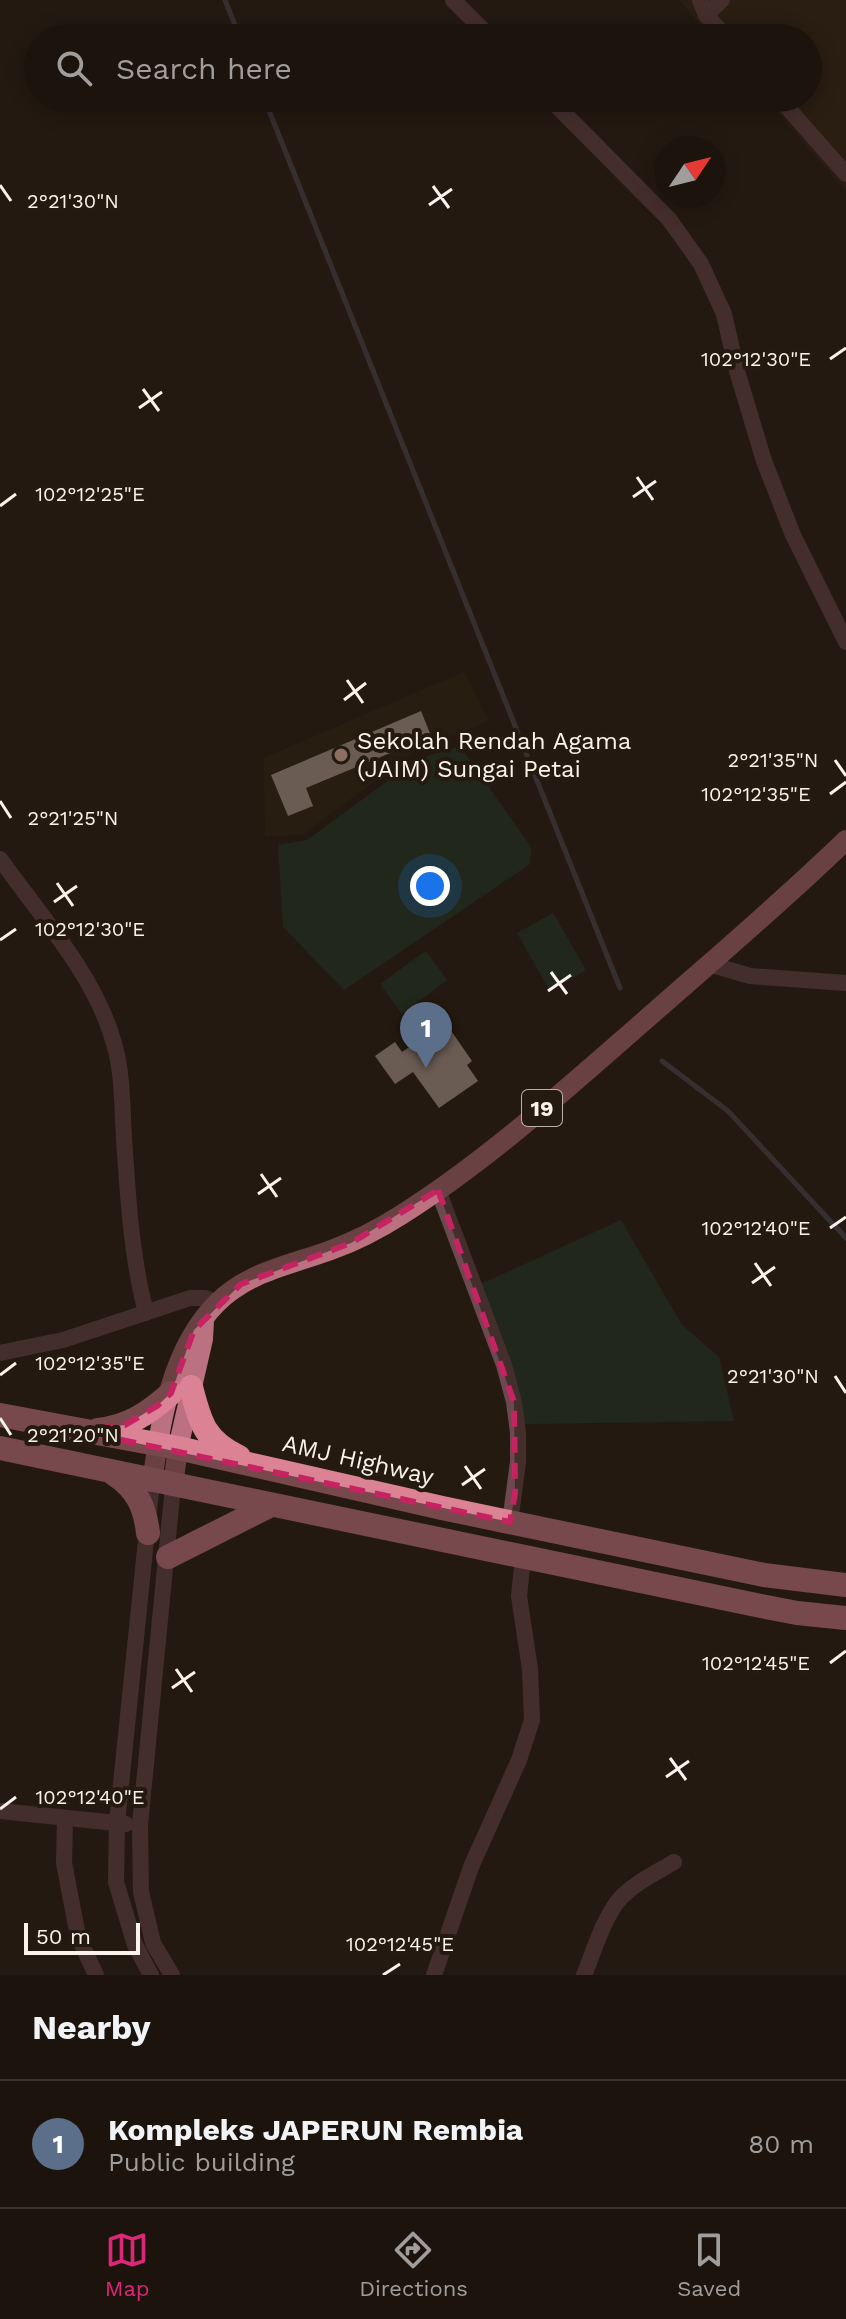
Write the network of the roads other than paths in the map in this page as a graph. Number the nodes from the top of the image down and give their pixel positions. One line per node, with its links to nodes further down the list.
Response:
1 (453, 0): 4 (street)
2 (722, 0): 3 (street)
3 (703, 7): 5 (street)
4 (477, 24)
5 (716, 24)
6 (563, 112): 9 (street)
7 (791, 112): 8 (street)
8 (846, 174)
9 (846, 642)
10 (846, 840): 12 (main road, 19)
11 (0, 859): 16 (street)
12 (709, 964): 13 (street); 14 (main road, 19)
13 (846, 983)
14 (438, 1190): 15 (main road, 19); 27 (street)
15 (217, 1303): 16 (street); 18 (main road, 19)
16 (146, 1313): 17 (street)
17 (0, 1353)
18 (181, 1390): 20 (highway); 21 (main road, 19); 23 (highway)
19 (0, 1415): 20 (highway, AMJ Highway)
20 (79, 1431): 21 (highway, AMJ Highway)
21 (168, 1447): 23 (highway, AMJ Highway); 25 (main road, 19)
22 (0, 1448): 24 (highway)
23 (265, 1468): 27 (highway, AMJ Highway)
24 (108, 1472): 25 (highway); 28 (highway)
25 (163, 1484): 26 (highway); 28 (street); 29 (street)
26 (271, 1505): 29 (highway); 30 (highway)
27 (510, 1522): 31 (highway, AMJ Highway)
28 (148, 1533): 35 (street)
29 (168, 1557): 36 (street)
30 (523, 1557): 32 (highway); 41 (street)
31 (846, 1585)
32 (846, 1618)
33 (0, 1811): 34 (street)
34 (65, 1818): 35 (street); 38 (street)
35 (117, 1823): 36 (street); 39 (street)
36 (140, 1825): 40 (street)
37 (674, 1862): 42 (street)
38 (96, 1975)
39 (151, 1975)
40 (172, 1975)
41 (434, 1975)
42 (584, 1975)

